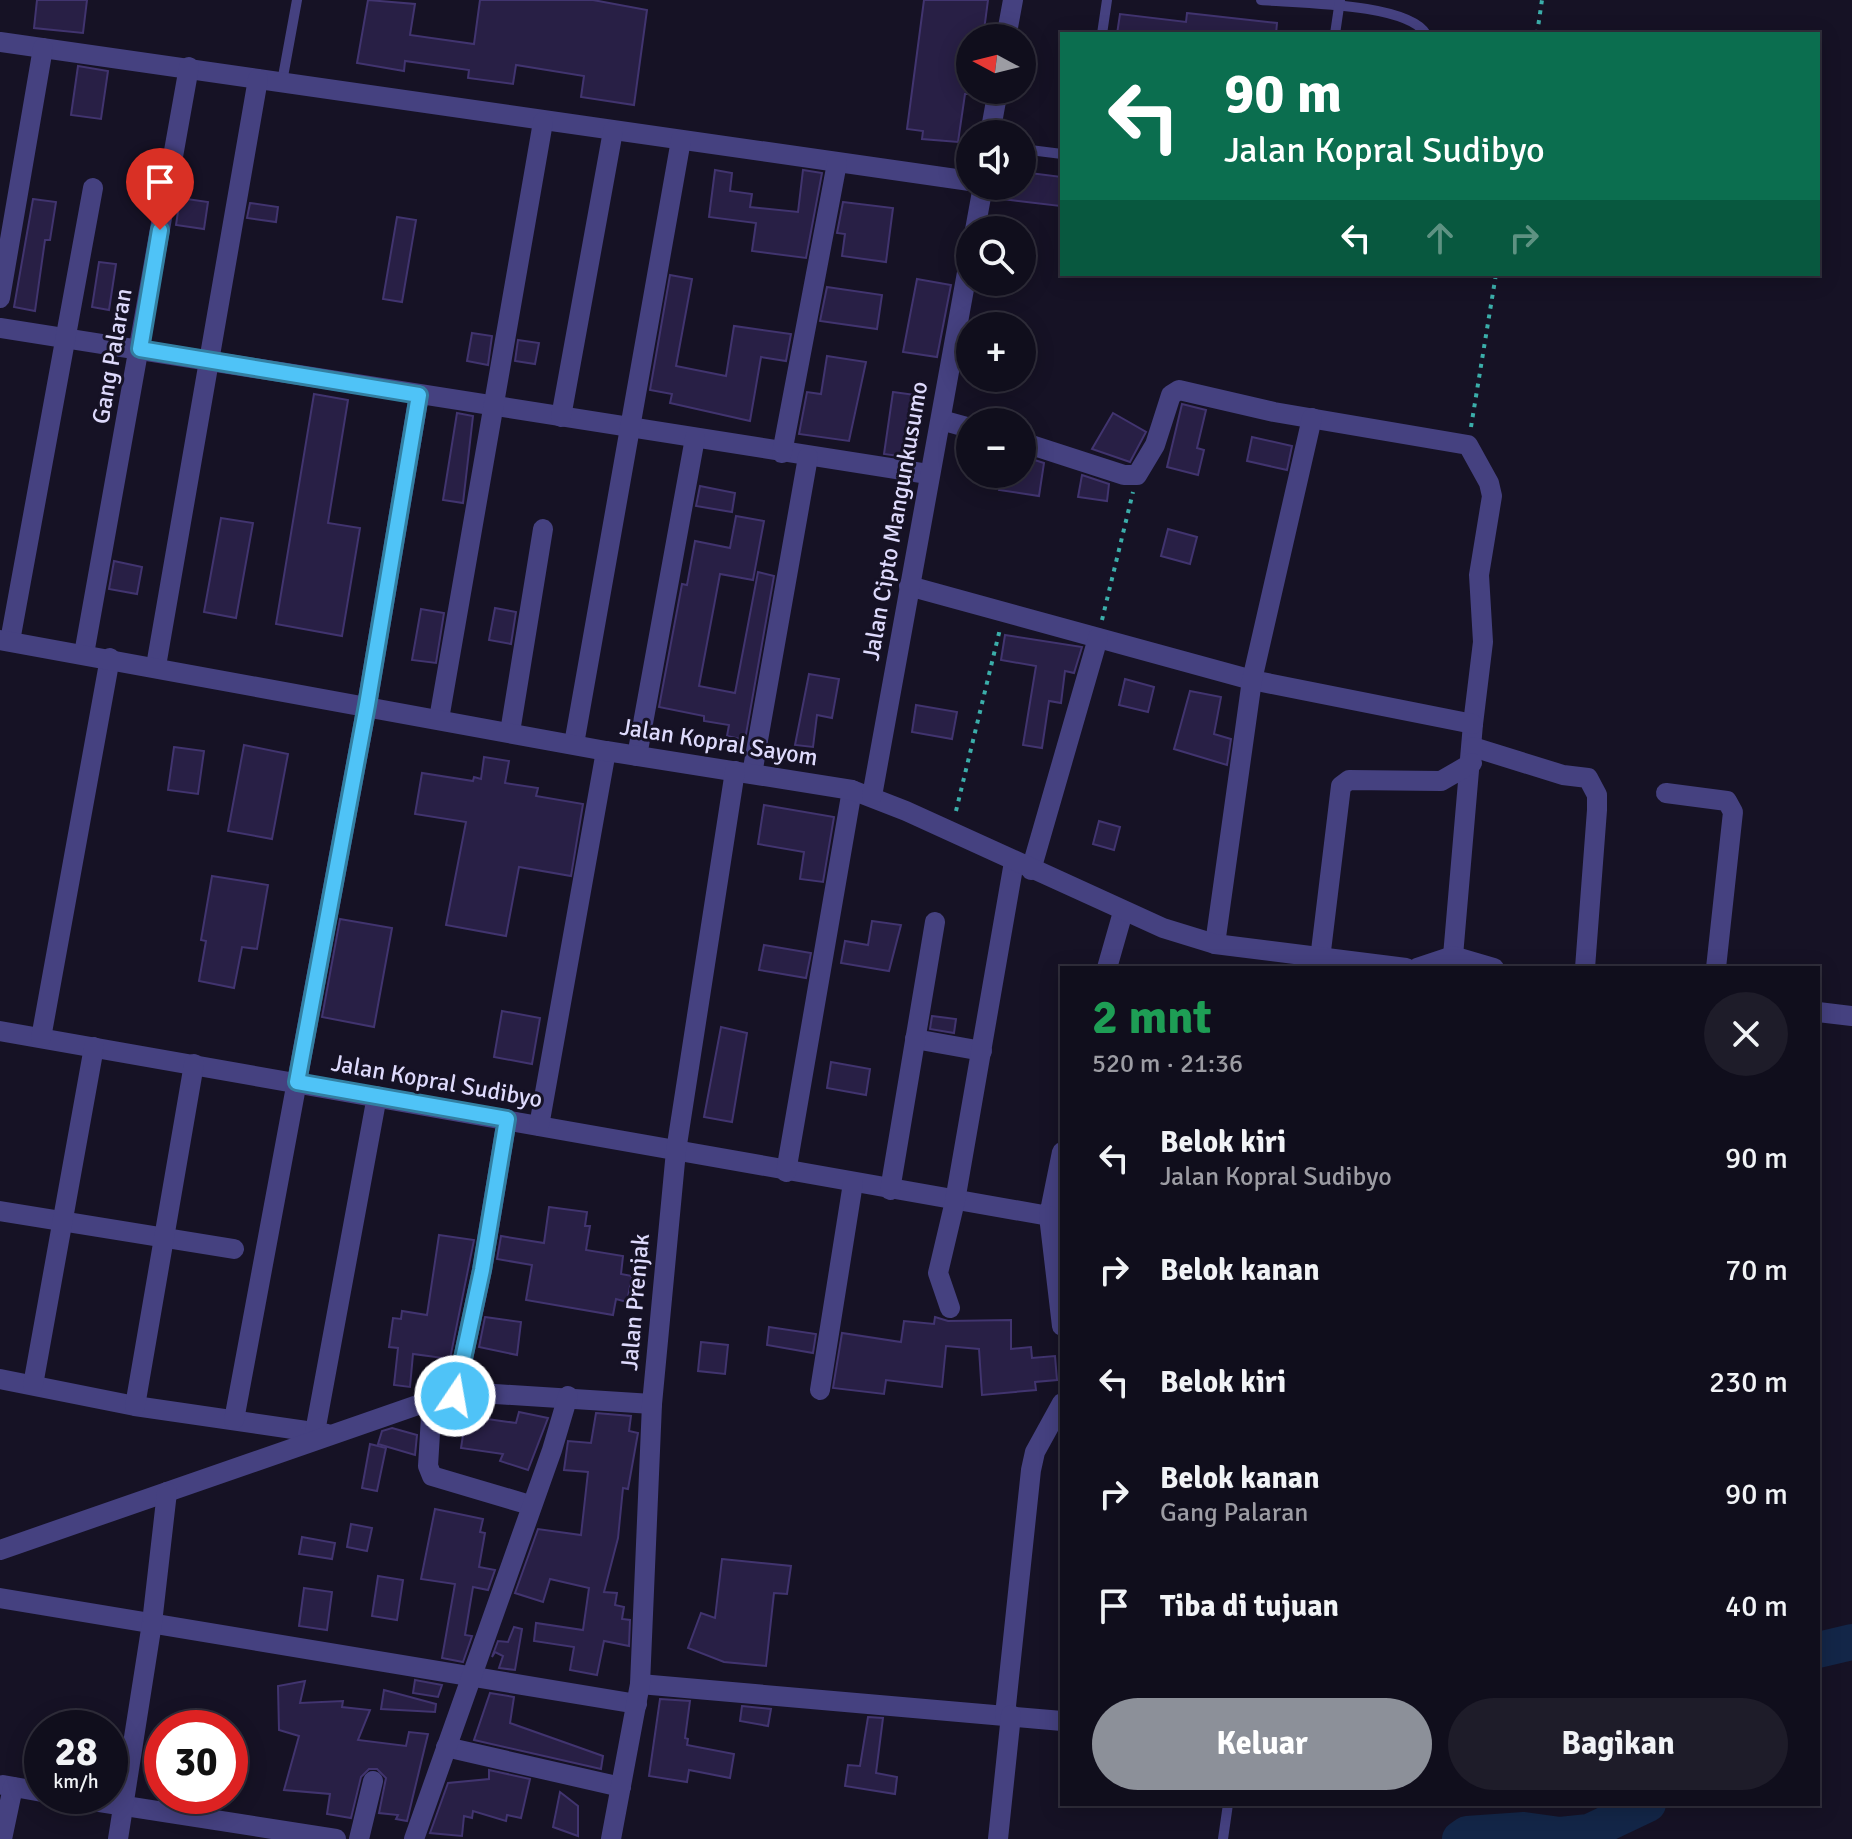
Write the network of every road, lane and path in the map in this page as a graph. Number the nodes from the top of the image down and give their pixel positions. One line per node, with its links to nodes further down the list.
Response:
1 (297, 0): 18 (lane)
2 (1013, 0): 9 (street)
3 (1107, 0): 10 (lane)
4 (1261, 0): 7 (lane)
5 (1390, 0): 8 (lane)
6 (1542, 0): 13 (path)
7 (1339, 4): 8 (lane); 11 (lane)
8 (1389, 13): 12 (lane)
9 (1009, 24)
10 (1102, 32)
11 (1335, 32)
12 (1424, 32)
13 (1537, 32)
14 (0, 42): 15 (street)
15 (43, 48): 16 (street); 29 (street)
16 (189, 67): 17 (street); 32 (street, Gang Palaran)
17 (258, 79): 18 (street); 33 (street)
18 (282, 82): 19 (street)
19 (543, 122): 20 (street); 35 (street)
20 (613, 131): 21 (street); 36 (street)
21 (681, 140): 24 (street); 40 (street)
22 (1036, 151): 23 (lane)
23 (1060, 154)
24 (837, 163): 25 (street); 44 (street)
25 (956, 179)
26 (93, 188): 31 (street)
27 (1496, 276): 42 (path)
28 (963, 296): 38 (street, Jalan Cipto Mangunkusumo)
29 (0, 298)
30 (0, 328): 31 (street)
31 (65, 338): 32 (street); 52 (street)
32 (140, 349): 33 (street); 53 (street, Gang Palaran)
33 (211, 359): 34 (street); 55 (street)
34 (419, 395): 35 (street); 57 (street)
35 (493, 407): 36 (street); 58 (street)
36 (561, 417): 40 (street)
37 (1312, 418): 42 (street); 47 (street); 56 (street)
38 (941, 420): 39 (street); 46 (street, Jalan Cipto Mangunkusumo)
39 (956, 424)
40 (630, 428): 41 (street); 61 (street)
41 (695, 438): 44 (street); 64 (street)
42 (1468, 445): 59 (street)
43 (1036, 447): 47 (street)
44 (782, 453): 45 (street)
45 (808, 457): 46 (street); 65 (street, Jalan Prenjak)
46 (928, 474): 49 (street, Jalan Cipto Mangunkusumo)
47 (1137, 475): 51 (path)
48 (543, 529): 60 (street)
49 (909, 586): 50 (street); 66 (street, Jalan Cipto Mangunkusumo)
50 (1005, 612): 51 (street); 68 (path)
51 (1098, 638): 56 (street); 69 (street)
52 (5, 640): 53 (street, Jalan Kopral Sayom)
53 (84, 654): 54 (street, Jalan Kopral Sayom)
54 (110, 658): 55 (street, Jalan Kopral Sayom); 84 (street)
55 (156, 666): 57 (street, Jalan Kopral Sayom)
56 (1252, 680): 59 (street); 72 (street)
57 (367, 705): 58 (street, Jalan Kopral Sayom); 89 (street)
58 (439, 719): 60 (street, Jalan Kopral Sayom)
59 (1473, 724): 63 (street)
60 (510, 732): 61 (street, Jalan Kopral Sayom)
61 (574, 744): 62 (street, Jalan Kopral Sayom)
62 (606, 751): 64 (street, Jalan Kopral Sayom); 92 (street)
63 (1472, 755): 73 (street); 74 (street); 79 (street)
64 (637, 756): 65 (street, Jalan Kopral Sayom)
65 (744, 773): 66 (street, Jalan Kopral Sayom); 93 (street, Jalan Prenjak)
66 (862, 793): 68 (street, Jalan Kopral Sayom); 95 (street, Jalan Cipto Mangunkusumo)
67 (1666, 793): 80 (street)
68 (951, 832): 69 (street, Jalan Kopral Sayom)
69 (1022, 866): 70 (street, Jalan Kopral Sayom); 87 (street)
70 (1123, 912): 72 (street, Jalan Kopral Sayom); 75 (street)
71 (935, 922): 85 (street)
72 (1215, 944): 74 (street, Jalan Kopral Sayom)
73 (1453, 956): 77 (street); 78 (street)
74 (1320, 959): 76 (street, Jalan Kopral Sayom)
75 (1108, 966)
76 (1387, 966)
77 (1423, 966)
78 (1487, 966)
79 (1585, 966)
80 (1716, 966)
81 (1820, 1012): 82 (street)
82 (1852, 1016)
83 (0, 1031): 84 (street, Jalan Kopral Sudibyo)
84 (41, 1038): 86 (street, Jalan Kopral Sudibyo)
85 (915, 1039): 87 (street); 97 (street)
86 (94, 1047): 88 (street, Jalan Kopral Sudibyo); 101 (street)
87 (982, 1051): 98 (street)
88 (194, 1064): 89 (street, Jalan Kopral Sudibyo); 102 (street)
89 (297, 1082): 90 (street, Jalan Kopral Sudibyo); 115 (street)
90 (377, 1096): 91 (street, Jalan Kopral Sudibyo); 116 (street)
91 (507, 1119): 92 (street, Jalan Kopral Sudibyo); 109 (street)
92 (539, 1126): 93 (street, Jalan Kopral Sudibyo)
93 (676, 1151): 95 (street, Jalan Kopral Sudibyo); 112 (street, Jalan Prenjak)
94 (1060, 1162): 100 (street)
95 (786, 1172): 96 (street, Jalan Kopral Sudibyo)
96 (853, 1183): 97 (street, Jalan Kopral Sudibyo); 108 (street)
97 (890, 1190): 98 (street, Jalan Kopral Sudibyo)
98 (955, 1201): 100 (street, Jalan Kopral Sudibyo); 104 (street)
99 (0, 1211): 101 (street)
100 (1049, 1216): 105 (street)
101 (64, 1223): 102 (street); 107 (street)
102 (162, 1238): 103 (street); 113 (street)
103 (234, 1249)
104 (950, 1308)
105 (1060, 1309)
106 (0, 1379): 107 (street)
107 (33, 1385): 113 (street)
108 (820, 1390)
109 (455, 1396): 110 (street); 111 (street)
110 (568, 1396): 112 (street); 118 (street)
111 (432, 1400): 116 (street); 118 (street)
112 (652, 1404): 123 (street, Jalan Prenjak)
113 (135, 1406): 115 (street)
114 (1060, 1407): 124 (street)
115 (234, 1420): 116 (street)
116 (322, 1433): 117 (street)
117 (167, 1492): 119 (street); 121 (street)
118 (530, 1505): 122 (street)
119 (0, 1550)
120 (0, 1598): 121 (street)
121 (152, 1623): 122 (street); 127 (street)
122 (473, 1676): 123 (street); 126 (street)
123 (639, 1694): 124 (street); 130 (street, Jalan Prenjak)
124 (1008, 1715): 125 (street); 140 (street)
125 (1060, 1721)
126 (446, 1747): 130 (street); 138 (street)
127 (128, 1770)
128 (373, 1781): 137 (street)
129 (6, 1786): 134 (street)
130 (621, 1787): 139 (street, Jalan Prenjak)
131 (1228, 1806): 141 (lane)
132 (128, 1808): 136 (street)
133 (121, 1814): 135 (street)
134 (2, 1839)
135 (118, 1839)
136 (336, 1839)
137 (359, 1839)
138 (414, 1839)
139 (611, 1839)
140 (998, 1839)
141 (1223, 1839)

